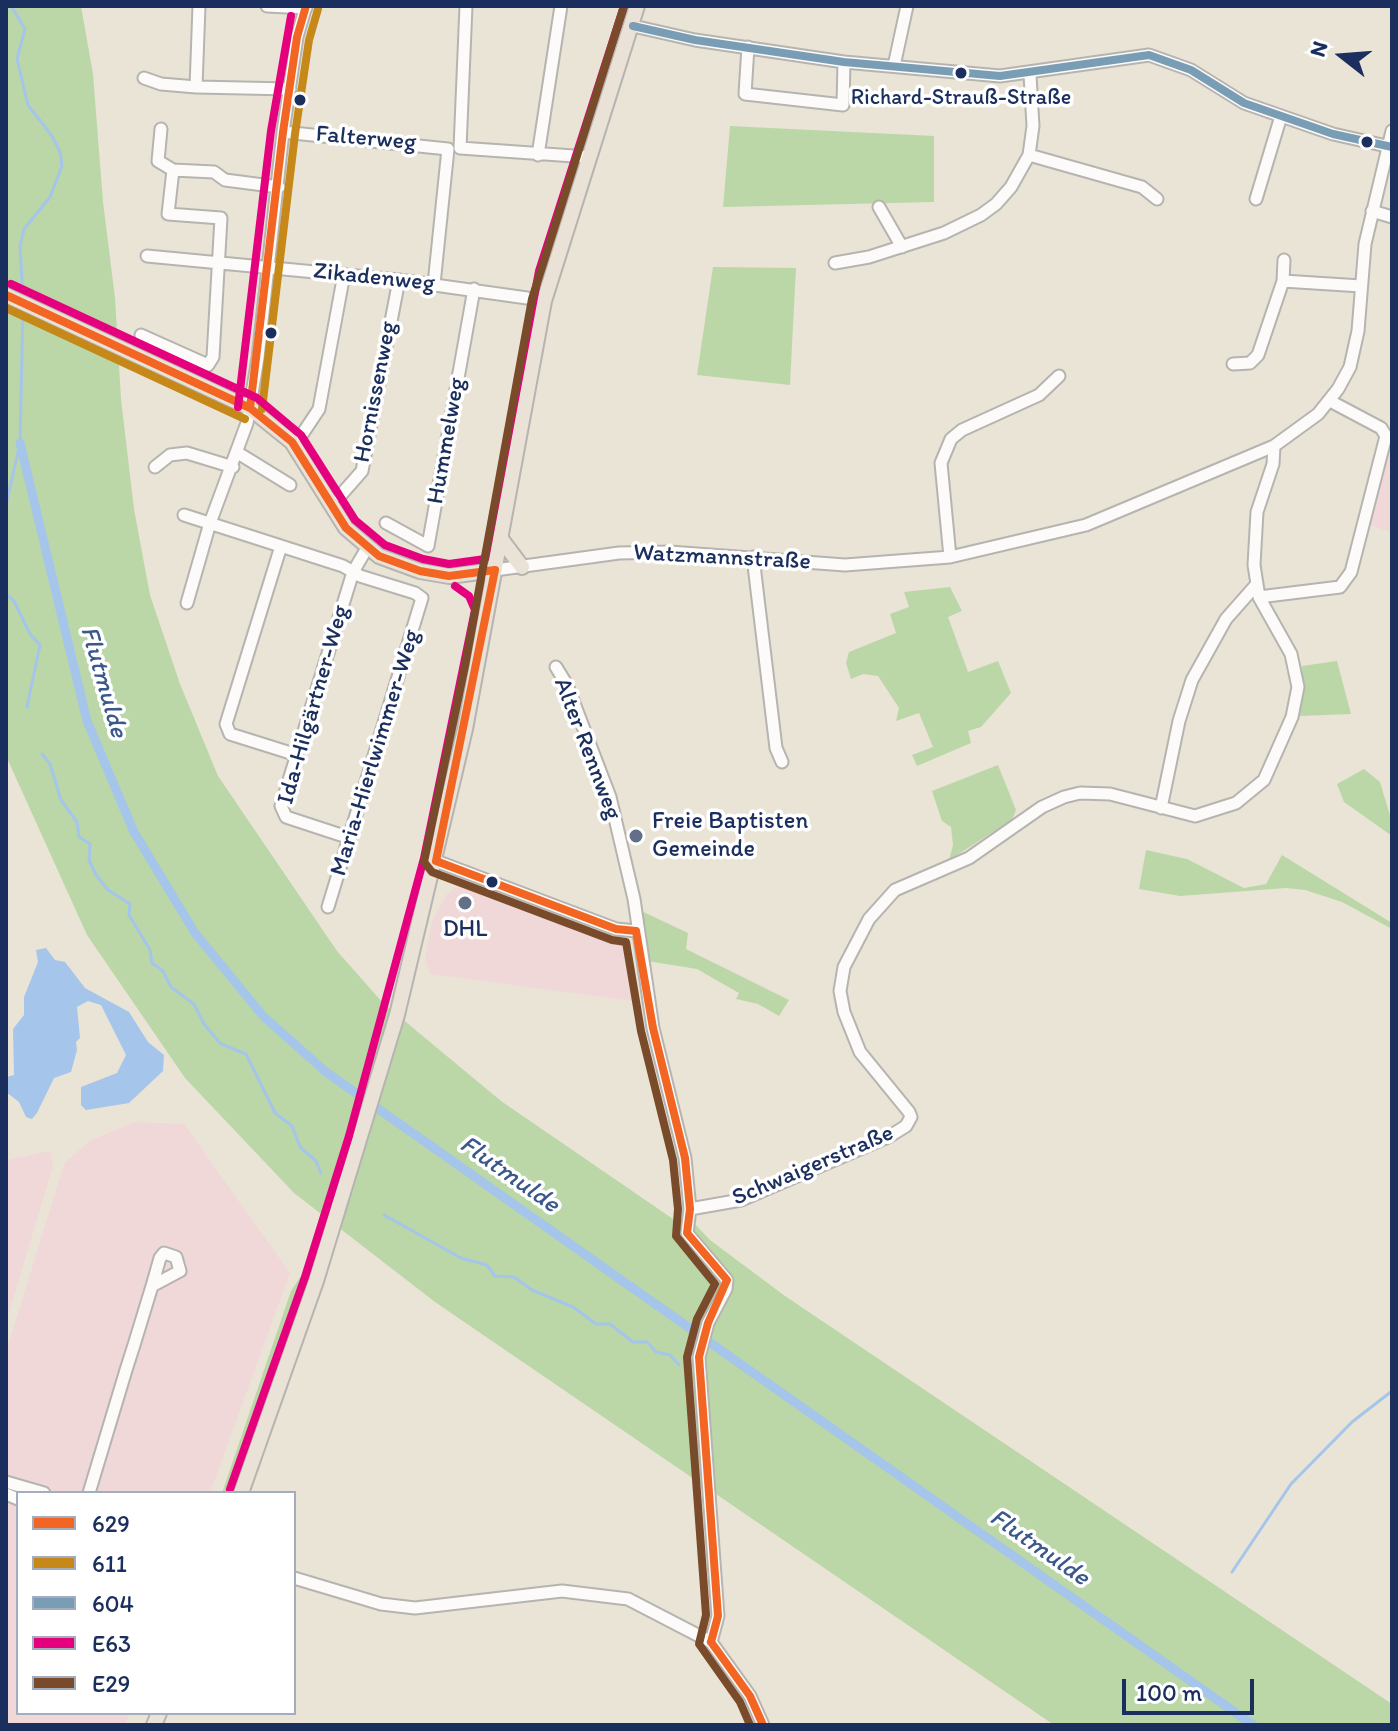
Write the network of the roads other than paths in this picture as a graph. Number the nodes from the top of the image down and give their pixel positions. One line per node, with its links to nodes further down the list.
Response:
1 (199, 6): 14 (street)
2 (267, 6): 7 (street)
3 (466, 6): 21 (street)
4 (561, 6): 22 (street)
5 (637, 6): 8 (main road)
6 (907, 6): 11 (street)
7 (306, 7): 15 (street)
8 (633, 26): 9 (street); 24 (main road)
9 (748, 47): 10 (street); 10 (street)
10 (844, 62): 11 (street)
11 (894, 66): 12 (street)
12 (1030, 75): 16 (street); 23 (street)
13 (144, 78): 14 (street)
14 (196, 87): 15 (street)
15 (290, 89): 19 (street)
16 (1281, 116): 20 (street); 28 (street)
17 (161, 129): 25 (street)
18 (1392, 131): 20 (street, Watzmannstraße)
19 (283, 132): 21 (street, Falterweg); 26 (street)
20 (1389, 147): 30 (street, Watzmannstraße)
21 (454, 148): 22 (street, Falterweg); 41 (street)
22 (538, 155): 24 (street, Falterweg)
23 (1029, 155): 27 (street); 32 (street)
24 (588, 157): 62 (main road)
25 (173, 170): 26 (street); 36 (street)
26 (279, 187): 37 (street)
27 (1157, 199)
28 (1256, 199)
29 (879, 207): 32 (street)
30 (1372, 211): 31 (street); 42 (street, Watzmannstraße)
31 (1392, 217)
32 (902, 247): 35 (street)
33 (147, 256): 36 (street, Zikadenweg)
34 (1284, 260): 40 (street)
35 (835, 263)
36 (221, 264): 37 (street, Zikadenweg); 46 (street)
37 (269, 268): 38 (street, Zikadenweg); 50 (street)
38 (344, 274): 39 (street, Zikadenweg); 52 (street)
39 (399, 280): 41 (street, Zikadenweg); 58 (street, Hornissenweg)
40 (1283, 281): 42 (street); 47 (street)
41 (434, 284): 43 (street, Zikadenweg)
42 (1361, 286): 49 (street, Watzmannstraße)
43 (474, 289): 45 (street, Zikadenweg); 61 (street, Hummelweg)
44 (6, 295): 50 (main road)
45 (527, 298)
46 (141, 335)
47 (1233, 364)
48 (1059, 376): 66 (street)
49 (1330, 401): 51 (street); 53 (street, Watzmannstraße)
50 (250, 408): 54 (street); 64 (main road)
51 (1389, 432): 71 (street)
52 (301, 436)
53 (1274, 446): 66 (street, Watzmannstraße); 71 (street, Schwaigerstraße)
54 (238, 453): 56 (street); 57 (street)
55 (155, 467): 56 (street)
56 (233, 467): 60 (street)
57 (290, 485)
58 (340, 496)
59 (184, 515): 60 (street)
60 (210, 523): 63 (street); 72 (street)
61 (386, 523)
62 (501, 539): 67 (main road); 68 (main road)
63 (281, 546): 69 (street); 75 (street)
64 (367, 548): 69 (street, Ida-Hilgärtner-Weg); 70 (main road)
65 (753, 557): 66 (street, Watzmannstraße); 67 (street, Watzmannstraße); 76 (street)
66 (950, 557)
67 (522, 567): 68 (street, Watzmannstraße)
68 (495, 570): 70 (main road); 73 (main road)
69 (353, 572): 75 (street, Ida-Hilgärtner-Weg); 78 (street, Maria-Hierlwimmer-Weg)
70 (462, 576): 73 (main road)
71 (1257, 591): 77 (street); 77 (street, Schwaigerstraße)
72 (187, 603)
73 (488, 608): 79 (main road)
74 (556, 667): 81 (street, Alter Rennweg)
75 (297, 755): 78 (street, Ida-Hilgärtner-Weg)
76 (782, 762)
77 (1161, 808): 82 (street, Schwaigerstraße)
78 (350, 838): 80 (street, Maria-Hierlwimmer-Weg)
79 (436, 861): 81 (street); 87 (main road)
80 (328, 907)
81 (636, 931): 82 (street, Alter Rennweg)
82 (690, 1209): 89 (street, Alter Rennweg)
83 (152, 1286): 86 (street)
84 (6, 1482): 85 (street)
85 (37, 1491)
86 (90, 1491)
87 (242, 1491)
88 (296, 1579): 89 (street)
89 (711, 1642): 90 (street)
90 (763, 1725)

